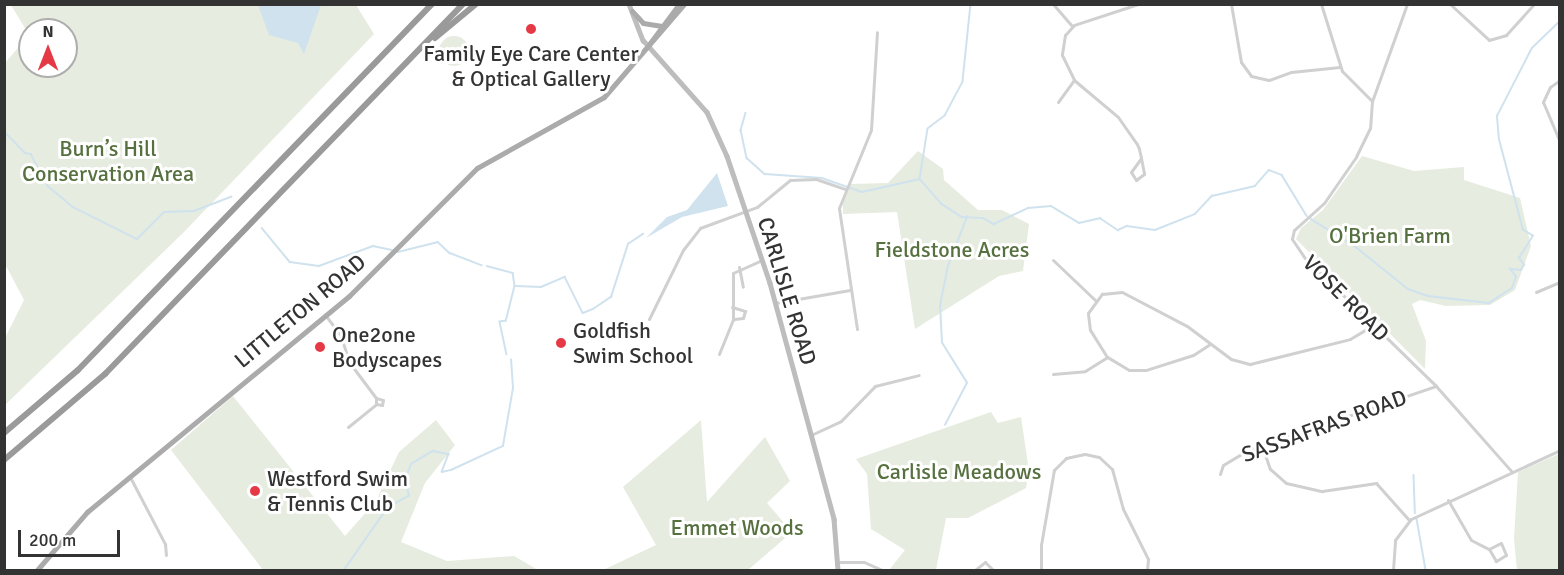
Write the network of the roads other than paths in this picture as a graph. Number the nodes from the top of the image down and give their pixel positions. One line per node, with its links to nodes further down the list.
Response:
1 (431, 4): 53 (highway)
2 (463, 4): 19 (highway)
3 (476, 4): 19 (highway)
4 (629, 4): 14 (main road, CARLISLE ROAD)
5 (679, 4): 15 (main road, LITTLETON ROAD)
6 (684, 4): 18 (main road, LITTLETON ROAD)
7 (1053, 4): 16 (street)
8 (1138, 4): 16 (street)
9 (1231, 4): 20 (street)
10 (1321, 4): 20 (street)
11 (1407, 4): 23 (street, VOSE ROAD)
12 (1450, 4): 13 (street)
13 (1534, 4)
14 (632, 11): 15 (main road); 18 (main road, CARLISLE ROAD)
15 (662, 26): 18 (main road, LITTLETON ROAD)
16 (1072, 27): 21 (street)
17 (878, 32): 27 (street)
18 (648, 47): 28 (main road, CARLISLE ROAD); 39 (main road, LITTLETON ROAD)
19 (416, 53): 57 (highway)
20 (1340, 66): 23 (street)
21 (1074, 80): 24 (street); 26 (street)
22 (1560, 80): 25 (street)
23 (1372, 101): 42 (street, VOSE ROAD)
24 (1058, 102)
25 (1560, 142)
26 (1141, 158): 26 (street)
27 (845, 189): 28 (street); 34 (street)
28 (745, 212): 29 (main road, CARLISLE ROAD); 40 (street)
29 (762, 260): 31 (street); 37 (main road, CARLISLE ROAD)
30 (1053, 260): 36 (street)
31 (739, 267): 33 (street); 38 (street)
32 (1560, 282): 35 (street)
33 (743, 288)
34 (851, 290): 37 (street); 43 (street)
35 (1536, 292)
36 (1095, 300): 44 (street); 46 (street)
37 (775, 303): 54 (main road, CARLISLE ROAD)
38 (732, 307): 41 (street); 41 (street)
39 (326, 316): 50 (street); 60 (main road, LITTLETON ROAD)
40 (649, 319)
41 (733, 320): 45 (street)
42 (1374, 325): 44 (street); 49 (street, VOSE ROAD)
43 (857, 329)
44 (1210, 344): 46 (street)
45 (719, 354)
46 (1107, 357): 47 (street)
47 (1053, 374)
48 (919, 375): 54 (street)
49 (1436, 386): 55 (street, SASSAFRAS ROAD); 58 (street, VOSE ROAD)
50 (376, 398): 51 (street); 51 (street)
51 (376, 404): 52 (street)
52 (348, 427)
53 (4, 433)
54 (811, 435): 65 (main road, CARLISLE ROAD)
55 (1262, 446): 59 (street, SASSAFRAS ROAD); 62 (street)
56 (1560, 450): 58 (street)
57 (4, 460)
58 (1512, 472): 61 (street)
59 (1220, 474)
60 (130, 477): 64 (street); 66 (main road, LITTLETON ROAD)
61 (1448, 500): 62 (street); 63 (street)
62 (1409, 520): 73 (street)
63 (1489, 549): 63 (street)
64 (166, 555)
65 (838, 562): 67 (main road, CARLISLE ROAD); 68 (street)
66 (37, 570)
67 (838, 570)
68 (882, 570)
69 (975, 570): 70 (street)
70 (993, 570)
71 (1041, 570): 72 (street)
72 (1147, 570)
73 (1394, 570)

